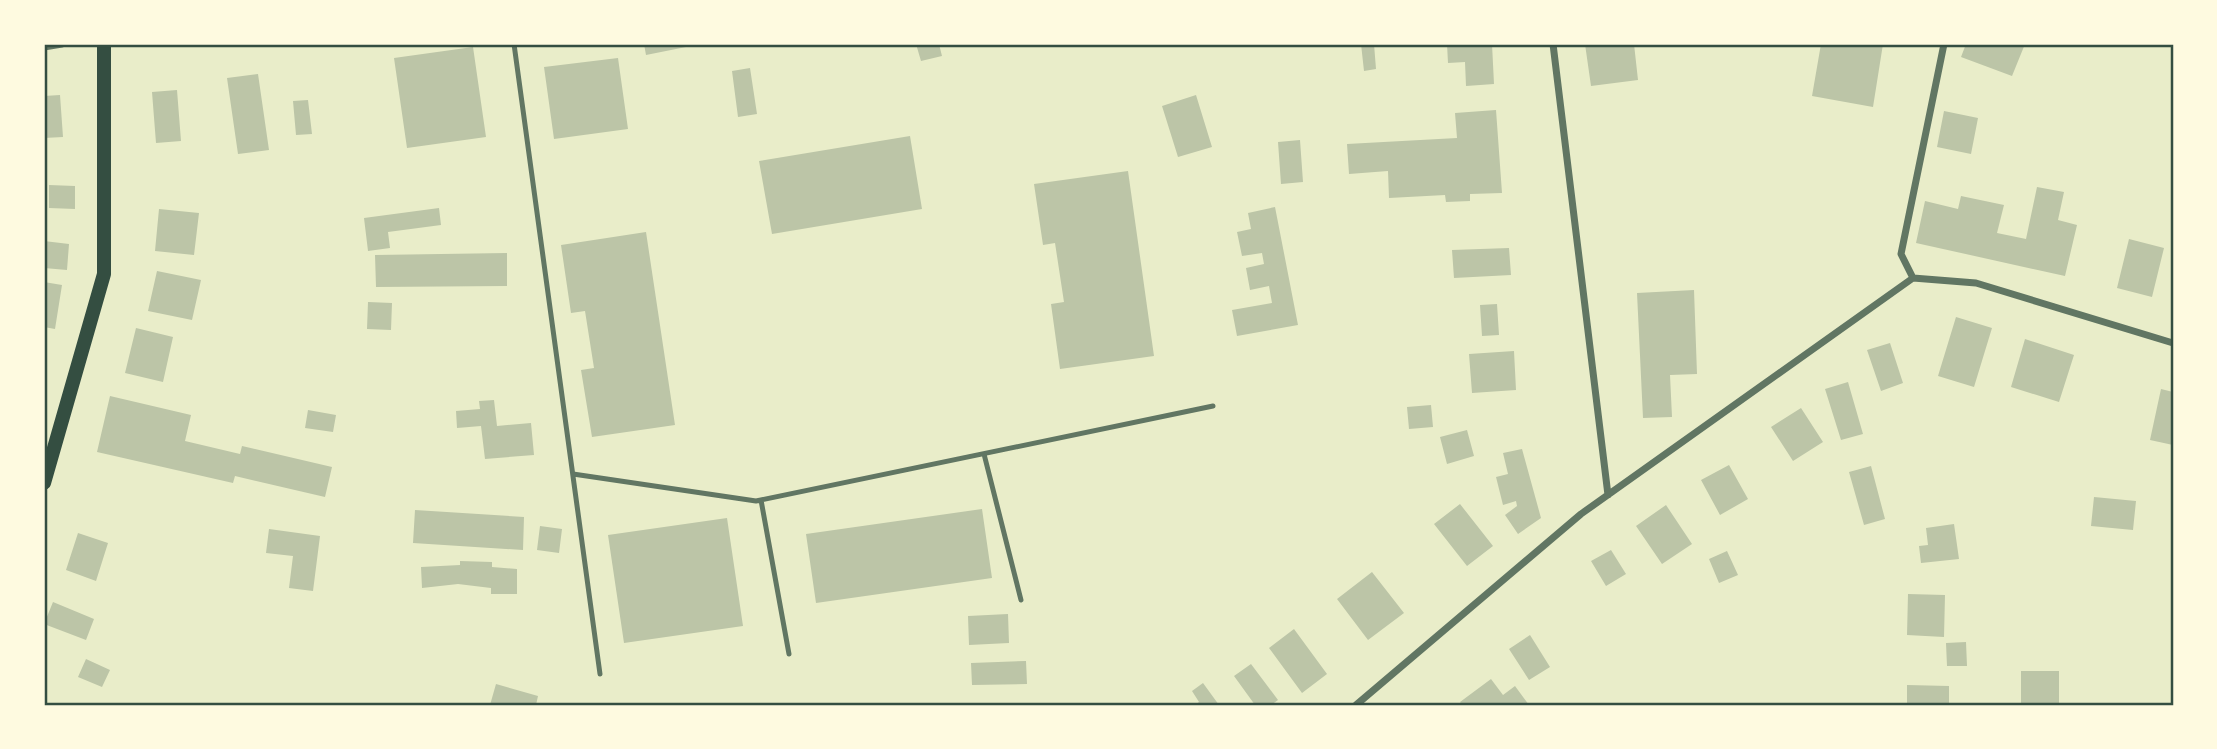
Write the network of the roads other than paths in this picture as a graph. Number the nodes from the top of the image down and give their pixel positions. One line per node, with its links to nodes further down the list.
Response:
1 (62, 44): 6 (street)
2 (104, 44): 12 (main road)
3 (514, 44): 11 (lane)
4 (1553, 44): 13 (street)
5 (1944, 44): 7 (street)
6 (44, 47)
7 (1913, 278): 8 (street); 13 (street)
8 (2173, 343)
9 (1213, 406): 10 (lane)
10 (984, 454): 14 (lane); 15 (lane)
11 (573, 474): 14 (lane); 17 (lane)
12 (44, 483)
13 (1608, 495): 18 (street)
14 (761, 500): 16 (lane)
15 (1021, 600)
16 (789, 654)
17 (600, 674)
18 (1356, 705)

